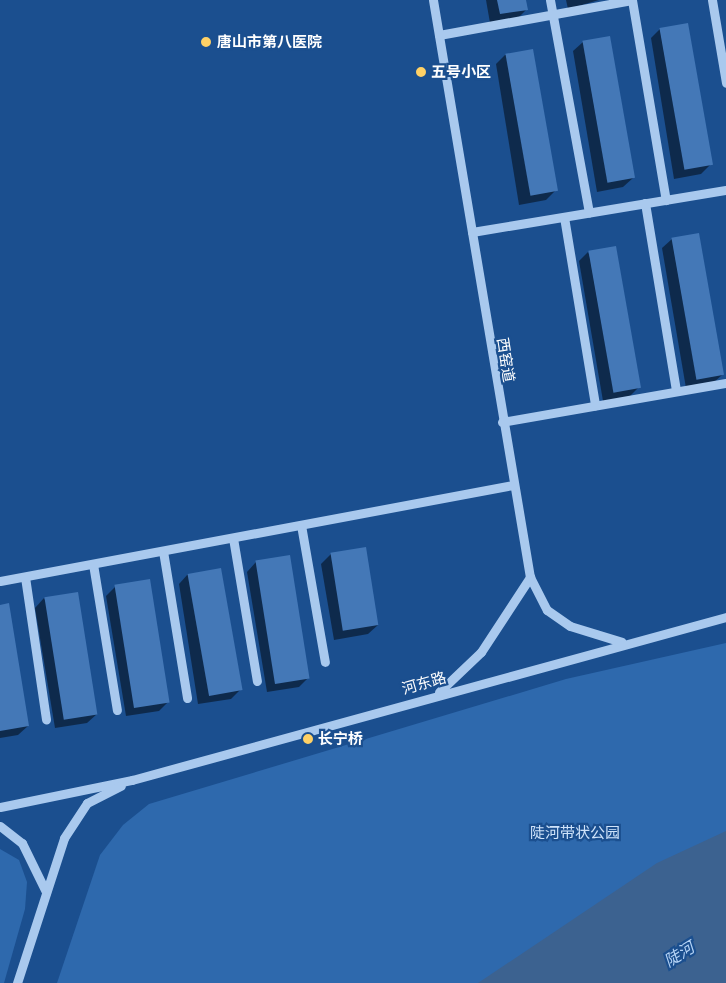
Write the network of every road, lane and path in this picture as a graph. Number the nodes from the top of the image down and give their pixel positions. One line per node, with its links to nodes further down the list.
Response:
1 (433, 0): 5 (street, 西窑道)
2 (550, 0): 4 (street)
3 (712, 0): 6 (street)
4 (553, 14): 5 (street); 8 (street); 10 (street)
5 (439, 35): 12 (street, 西窑道)
6 (726, 83)
7 (726, 190): 8 (street)
8 (666, 200): 9 (street)
9 (644, 203): 10 (street); 14 (street)
10 (589, 212): 11 (street)
11 (564, 217): 12 (street); 15 (street)
12 (472, 232): 16 (street, 西窑道)
13 (726, 383): 14 (street)
14 (676, 390): 15 (street)
15 (595, 405): 16 (street)
16 (502, 422): 17 (street, 西窑道)
17 (513, 485): 18 (street); 23 (street, 西窑道)
18 (302, 525): 19 (street); 27 (street)
19 (233, 538): 20 (street); 28 (street)
20 (163, 551): 21 (street); 30 (street)
21 (93, 564): 22 (street); 31 (street)
22 (24, 577): 24 (street); 32 (street)
23 (530, 577): 26 (street, 西窑道); 29 (street)
24 (0, 581)
25 (726, 617): 26 (street, 河东路)
26 (622, 642): 29 (street, 河东路)
27 (326, 662)
28 (257, 681)
29 (438, 693): 33 (street, 河东路)
30 (187, 698)
31 (117, 710)
32 (46, 719)
33 (132, 780): 34 (street, 河东路); 36 (street, 河东路)
34 (0, 806)
35 (0, 826): 36 (street)
36 (46, 892): 37 (street, 河东路)
37 (17, 983)

